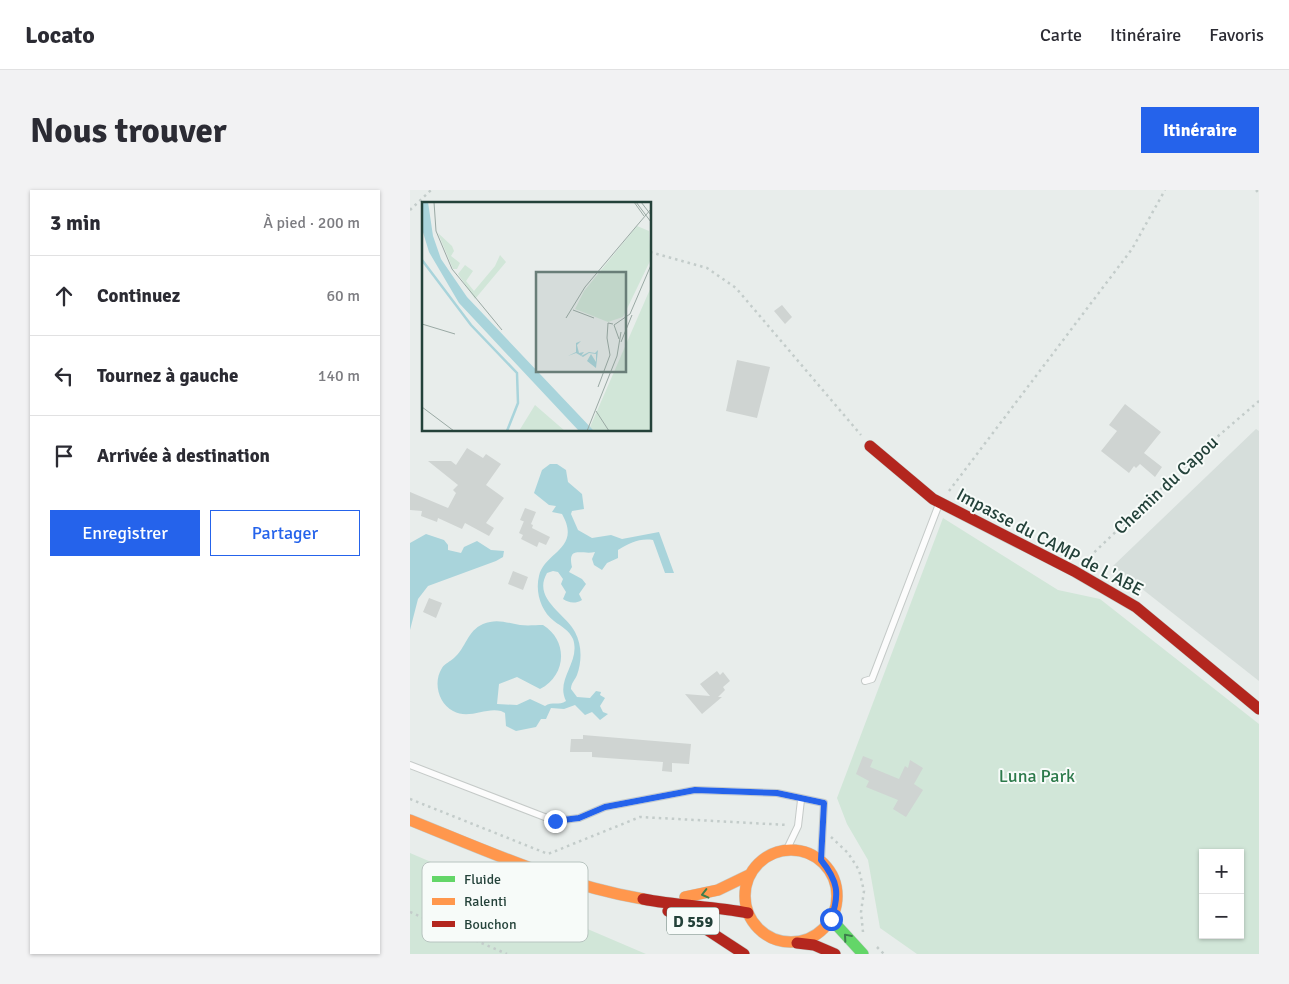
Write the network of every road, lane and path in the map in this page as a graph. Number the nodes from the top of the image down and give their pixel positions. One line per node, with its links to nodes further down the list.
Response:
1 (431, 190): 5 (path)
2 (1165, 190): 9 (path)
3 (1256, 190): 4 (path)
4 (1259, 192)
5 (410, 210)
6 (651, 252): 8 (path)
7 (1259, 401): 10 (path, Chemin du Capou)
8 (870, 446): 9 (main road, Impasse du CAMP de L'ABE)
9 (940, 503): 10 (main road, Impasse du CAMP de L'ABE); 11 (lane)
10 (1074, 571): 12 (main road, Impasse du CAMP de L'ABE)
11 (865, 681)
12 (1259, 709)
13 (410, 765): 15 (lane)
14 (410, 799): 17 (path)
15 (801, 800): 19 (lane); 20 (lane)
16 (410, 820): 21 (main road, D 559)
17 (791, 826)
18 (832, 838): 29 (path)
19 (787, 849): 20 (main road); 22 (main road)
20 (821, 860): 28 (main road)
21 (515, 862)
22 (749, 875): 24 (main road, D 559, one-way to 24); 26 (main road)
23 (588, 888): 24 (main road, D 559)
24 (636, 899): 26 (main road, D 559); 33 (main road, D 559)
25 (410, 912): 27 (path)
26 (748, 913): 31 (main road)
27 (422, 917)
28 (831, 919): 31 (main road); 35 (main road, one-way to 28)
29 (859, 939)
30 (479, 942): 32 (path)
31 (795, 942): 34 (main road)
32 (507, 954)
33 (744, 954)
34 (835, 954)
35 (864, 954)

